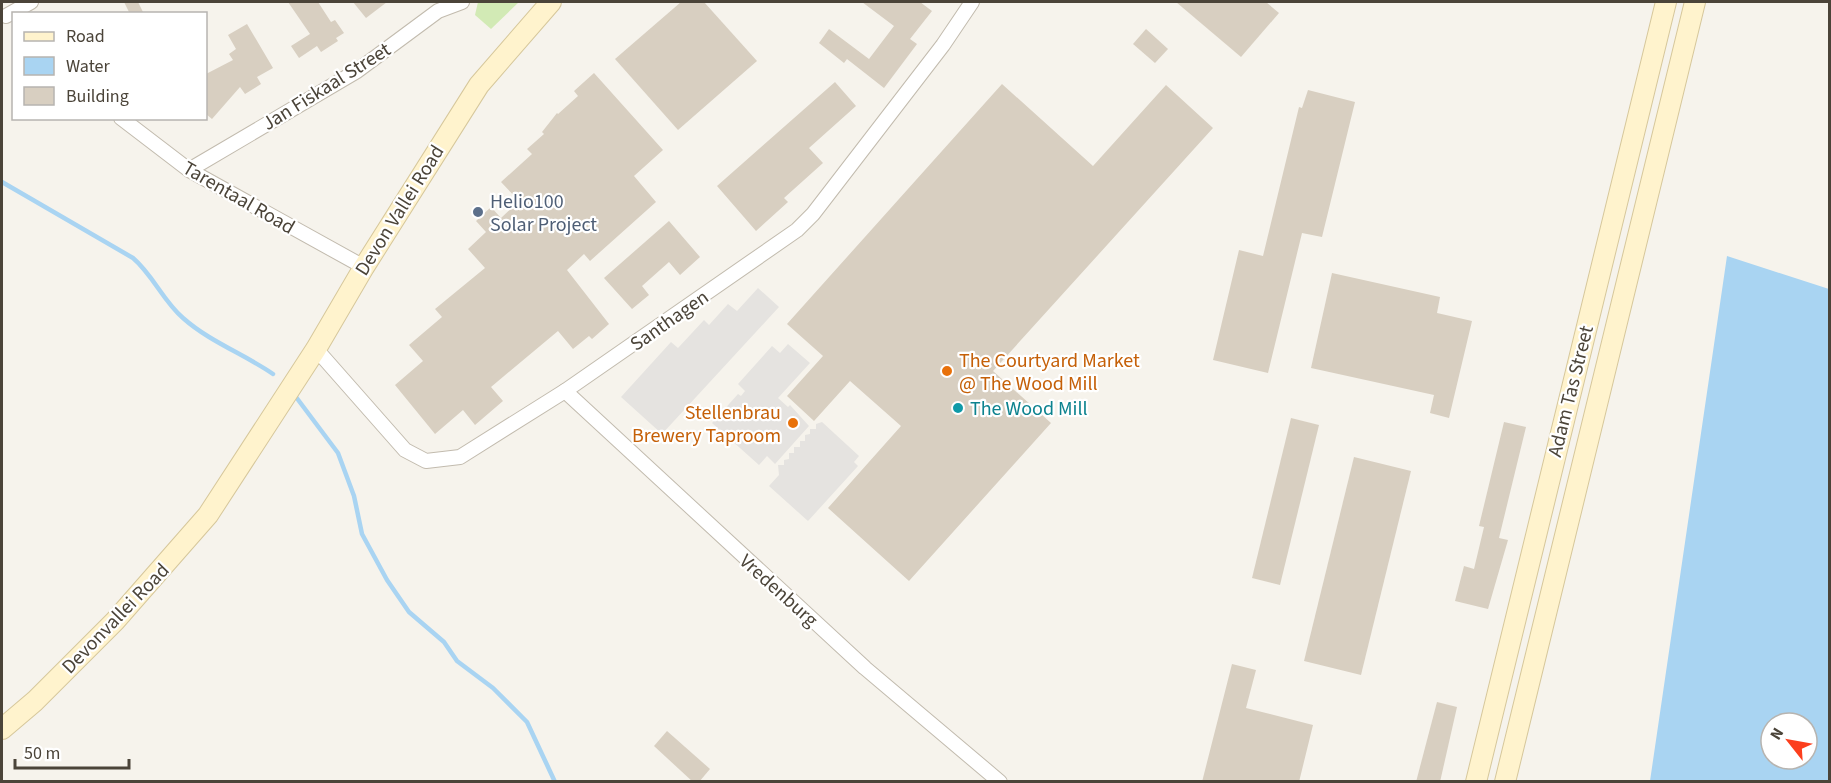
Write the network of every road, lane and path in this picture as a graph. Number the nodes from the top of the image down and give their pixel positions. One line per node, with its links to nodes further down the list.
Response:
1 (31, 2): 7 (street)
2 (551, 2): 10 (main road, Devon Vallei Road)
3 (972, 2): 12 (street, Santhagen)
4 (1666, 2): 16 (main road, Adam Tas Street)
5 (1695, 2): 17 (main road, Adam Tas Street)
6 (462, 3): 9 (street, Jan Fiskaal Street)
7 (15, 12)
8 (124, 120): 9 (street, Tarentaal Road)
9 (189, 170): 10 (street, Tarentaal Road)
10 (364, 267): 11 (main road, Devon Vallei Road)
11 (316, 349): 12 (street, Santhagen); 13 (main road, Devon Vallei Road)
12 (566, 391): 15 (street, Vredenburg)
13 (264, 431): 14 (main road, Devonvallei Road)
14 (2, 729)
15 (1000, 782)
16 (1476, 782)
17 (1505, 782)

